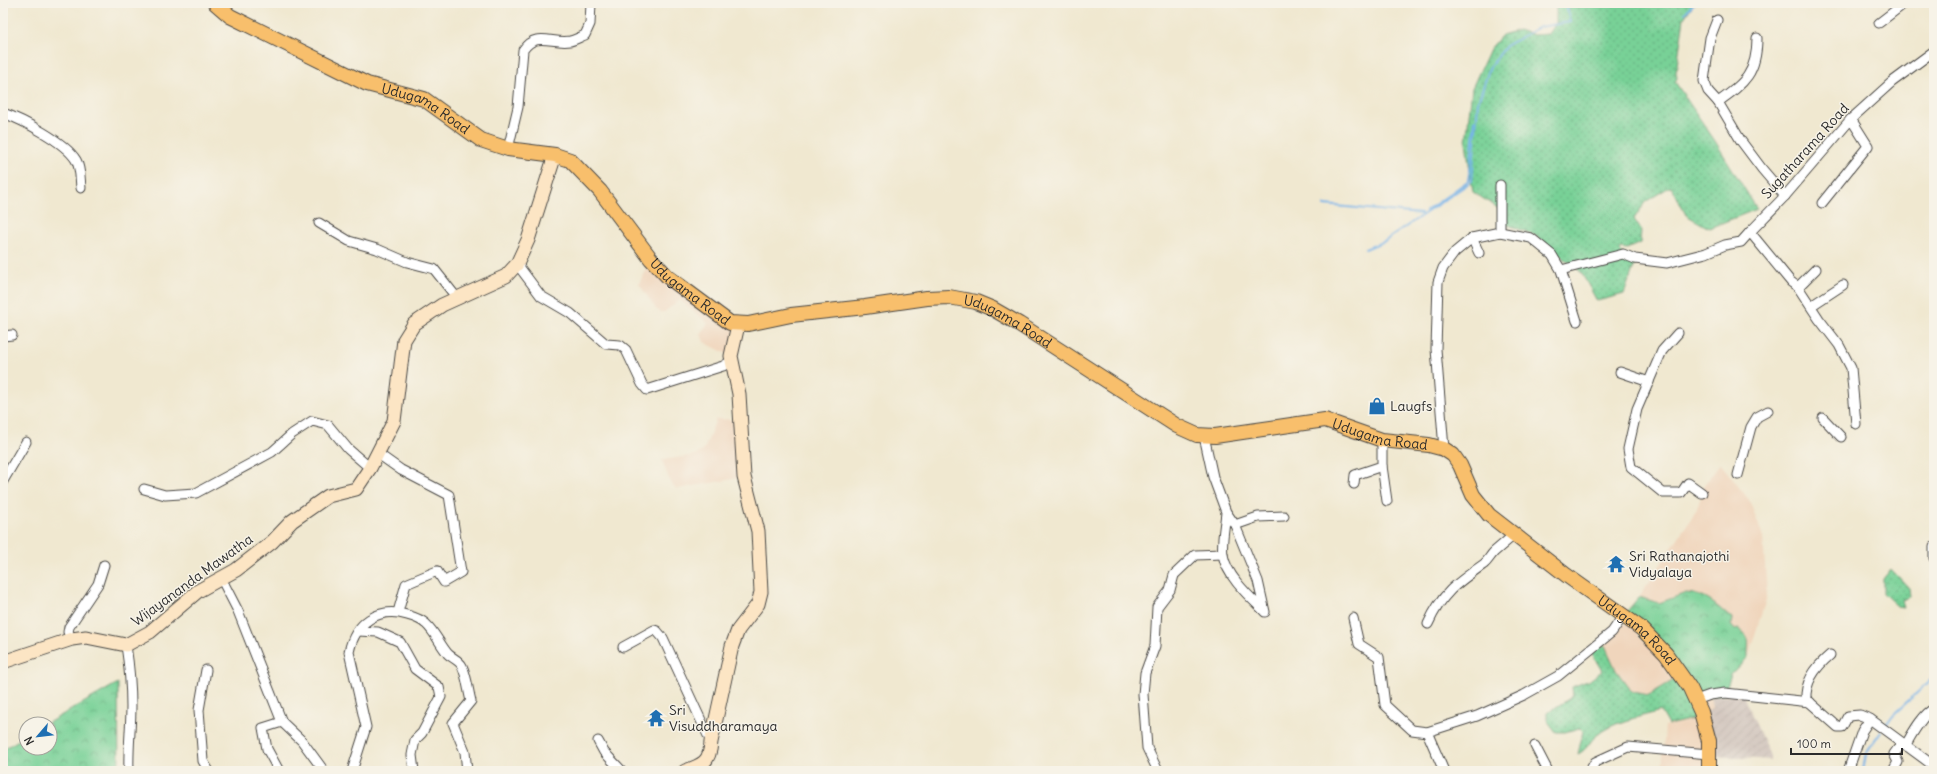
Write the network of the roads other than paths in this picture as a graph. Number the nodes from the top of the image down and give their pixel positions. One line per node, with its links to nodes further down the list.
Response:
1 (215, 3): 11 (main road, Udugama Road)
2 (591, 3): 11 (street)
3 (1905, 3): 5 (street)
4 (1718, 20): 8 (street)
5 (1879, 23)
6 (1756, 38): 8 (street)
7 (1934, 51): 10 (street, Sugatharama Road)
8 (1718, 102): 15 (street)
9 (3, 112): 14 (street)
10 (1851, 119): 15 (street, Sugatharama Road); 16 (street)
11 (508, 149): 12 (main road, Udugama Road)
12 (555, 155): 22 (street, Wijayananda Mawatha); 30 (main road, Udugama Road)
13 (1500, 185): 18 (street)
14 (80, 188)
15 (1785, 196): 19 (street, Sugatharama Road)
16 (1822, 203)
17 (319, 223): 27 (street)
18 (1500, 232): 20 (street); 24 (street)
19 (1750, 232): 24 (street, Sugatharama Road); 25 (street)
20 (1472, 238): 21 (street); 42 (street)
21 (1479, 253)
22 (517, 264): 27 (street, Wijayananda Mawatha); 32 (street)
23 (1816, 269): 25 (street)
24 (1561, 270): 29 (street)
25 (1794, 284): 28 (street)
26 (1843, 285): 28 (street)
27 (457, 298): 43 (street, Wijayananda Mawatha)
28 (1811, 306): 37 (street)
29 (1577, 321)
30 (738, 325): 32 (street); 38 (main road, Udugama Road)
31 (1678, 333): 34 (street)
32 (732, 356): 79 (street)
33 (1620, 372): 34 (street)
34 (1649, 382): 50 (street)
35 (1768, 411): 46 (street)
36 (1823, 418): 39 (street)
37 (1856, 424)
38 (1204, 436): 40 (main road, Udugama Road); 52 (street)
39 (1841, 437)
40 (1382, 440): 42 (main road, Udugama Road); 44 (street)
41 (26, 442): 47 (street)
42 (1444, 449): 55 (main road, Udugama Road)
43 (377, 453): 45 (street, Wijayananda Mawatha); 61 (street)
44 (1382, 466): 48 (street); 51 (street)
45 (370, 468): 49 (street); 60 (street, Wijayananda Mawatha)
46 (1738, 475)
47 (3, 481)
48 (1354, 484)
49 (144, 489)
50 (1702, 493)
51 (1387, 501)
52 (1226, 512): 54 (street); 57 (street)
53 (1284, 516): 54 (street)
54 (1234, 524): 57 (street)
55 (1515, 534): 62 (main road, Udugama Road); 64 (street)
56 (1934, 546): 58 (street)
57 (1223, 554): 93 (street)
58 (1934, 558)
59 (104, 566): 66 (street)
60 (221, 578): 67 (street, Wijayananda Mawatha); 76 (street)
61 (398, 612): 65 (street); 90 (street)
62 (1623, 616): 72 (main road, Udugama Road); 77 (street)
63 (1353, 618): 77 (street)
64 (1428, 624)
65 (358, 631): 88 (street); 89 (street)
66 (72, 639): 67 (street, Wijayananda Mawatha); 70 (street, Wijayananda Mawatha)
67 (126, 644): 84 (street)
68 (623, 647): 79 (street)
69 (1830, 655): 73 (street)
70 (3, 662)
71 (206, 670): 85 (street)
72 (1696, 700): 73 (street); 82 (main road, Udugama Road)
73 (1810, 702): 75 (street)
74 (1934, 709): 80 (street)
75 (1871, 719): 80 (street); 98 (street)
76 (282, 722): 86 (street); 87 (street)
77 (1427, 732): 94 (street)
78 (598, 742): 91 (street)
79 (711, 742): 92 (street)
80 (1903, 744): 83 (street); 99 (street)
81 (1535, 746): 95 (street)
82 (1709, 754): 96 (street); 97 (main road, Udugama Road)
83 (1934, 766)
84 (129, 771)
85 (209, 771)
86 (279, 771)
87 (324, 771)
88 (352, 771)
89 (414, 771)
90 (467, 771)
91 (622, 771)
92 (685, 771)
93 (1158, 771)
94 (1444, 771)
95 (1548, 771)
96 (1590, 771)
97 (1709, 771)
98 (1848, 771)
99 (1892, 771)

